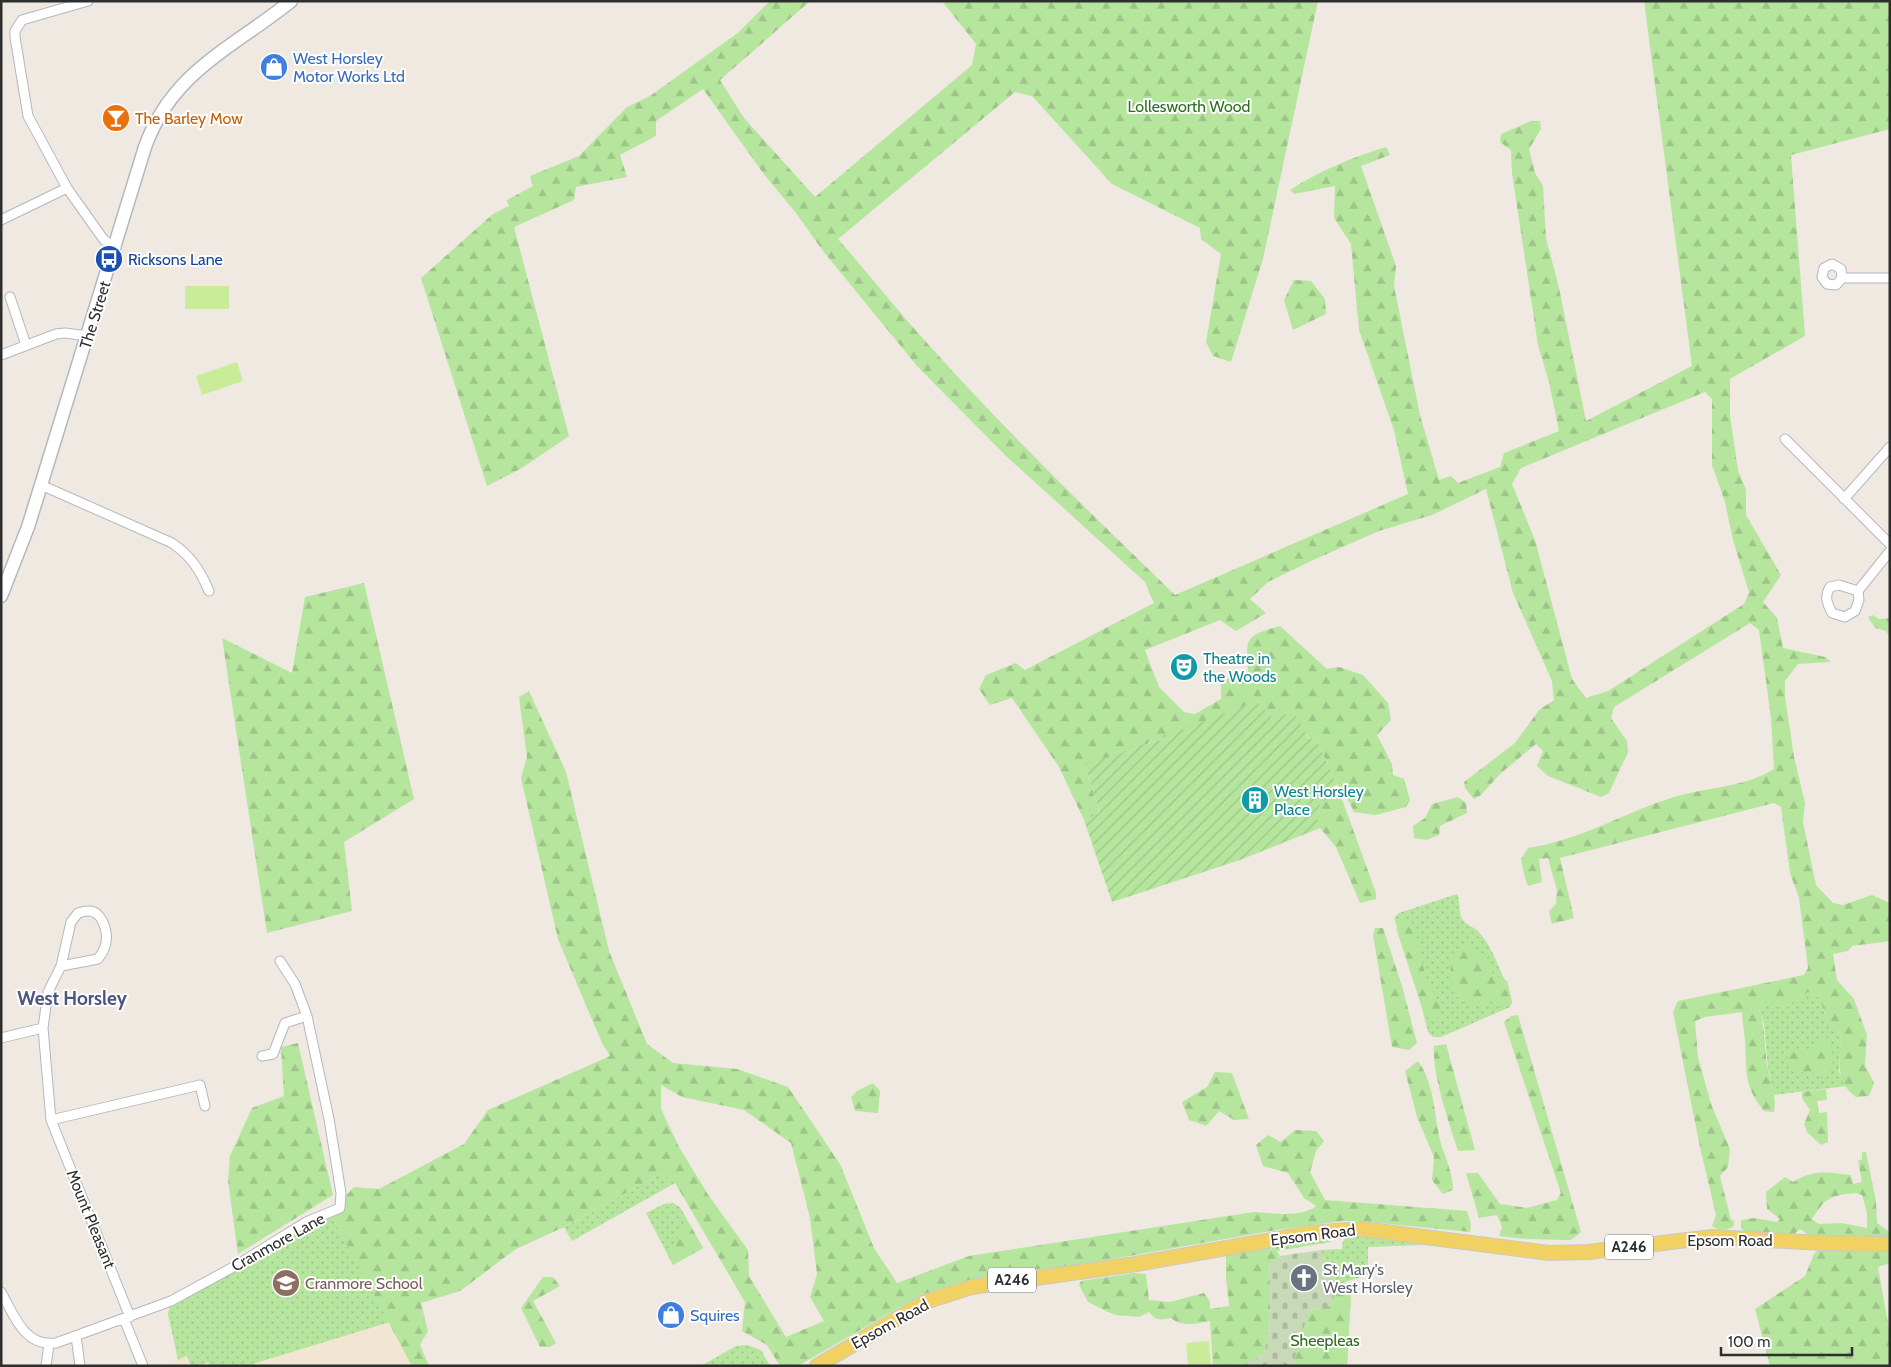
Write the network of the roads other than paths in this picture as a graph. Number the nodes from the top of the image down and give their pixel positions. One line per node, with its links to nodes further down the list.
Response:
1 (88, 1): 3 (street)
2 (290, 1): 5 (street, The Street)
3 (67, 188): 4 (street); 5 (street)
4 (1, 220)
5 (116, 248): 9 (street, The Street)
6 (1842, 278): 7 (street)
7 (1890, 278)
8 (10, 296): 10 (street)
9 (88, 336): 10 (street); 14 (street, The Street)
10 (26, 345): 11 (street)
11 (1, 355)
12 (1785, 439): 15 (street)
13 (1890, 448): 15 (street)
14 (42, 485): 18 (street); 20 (street, The Street)
15 (1844, 499): 16 (street)
16 (1890, 544)
17 (1890, 552): 19 (street)
18 (209, 591)
19 (1858, 591)
20 (1, 596)
21 (280, 961): 23 (street, Cranmore Lane)
22 (61, 966): 22 (street, Mount Pleasant); 24 (street, Mount Pleasant)
23 (306, 1016): 26 (street); 31 (street, Cranmore Lane)
24 (43, 1028): 25 (street); 28 (street, Mount Pleasant)
25 (1, 1038)
26 (262, 1056)
27 (206, 1106): 28 (street)
28 (51, 1120): 31 (street, Mount Pleasant)
29 (1890, 1244): 37 (main road, Epsom Road / A246)
30 (1, 1292): 33 (street)
31 (127, 1318): 32 (street, Cranmore Lane); 36 (street, Mount Pleasant)
32 (76, 1336): 33 (street, Cranmore Lane); 35 (street)
33 (50, 1344): 34 (street)
34 (46, 1366)
35 (80, 1366)
36 (143, 1366)
37 (817, 1366)

